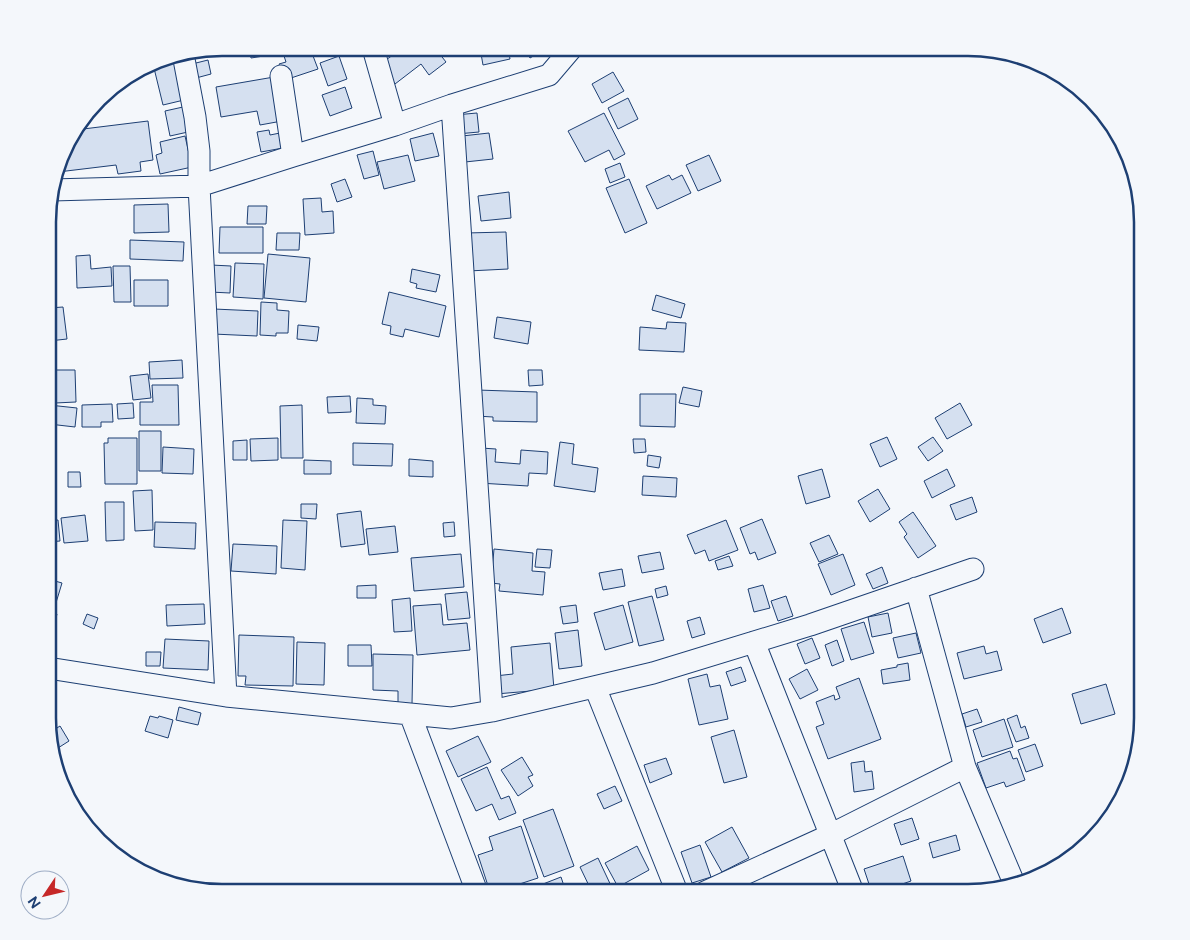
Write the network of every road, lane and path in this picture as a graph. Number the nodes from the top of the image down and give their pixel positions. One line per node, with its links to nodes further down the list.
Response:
1 (375, 56): 6 (street)
2 (565, 56): 5 (street)
3 (184, 61): 8 (street)
4 (281, 76): 7 (street)
5 (452, 105): 6 (street); 16 (street)
6 (395, 125): 7 (street)
7 (293, 156): 8 (street)
8 (199, 186): 9 (street); 15 (street)
9 (59, 190)
10 (973, 569): 11 (street)
11 (916, 588): 12 (street); 18 (street)
12 (754, 642): 14 (street); 19 (street)
13 (57, 669): 15 (street)
14 (595, 687): 16 (street); 22 (street)
15 (226, 696): 17 (street)
16 (492, 711): 17 (street)
17 (410, 714): 21 (street)
18 (965, 767): 19 (street); 20 (street)
19 (830, 835): 23 (street); 24 (street)
20 (1012, 878)
21 (474, 883)
22 (674, 884)
23 (723, 884)
24 (850, 884)

